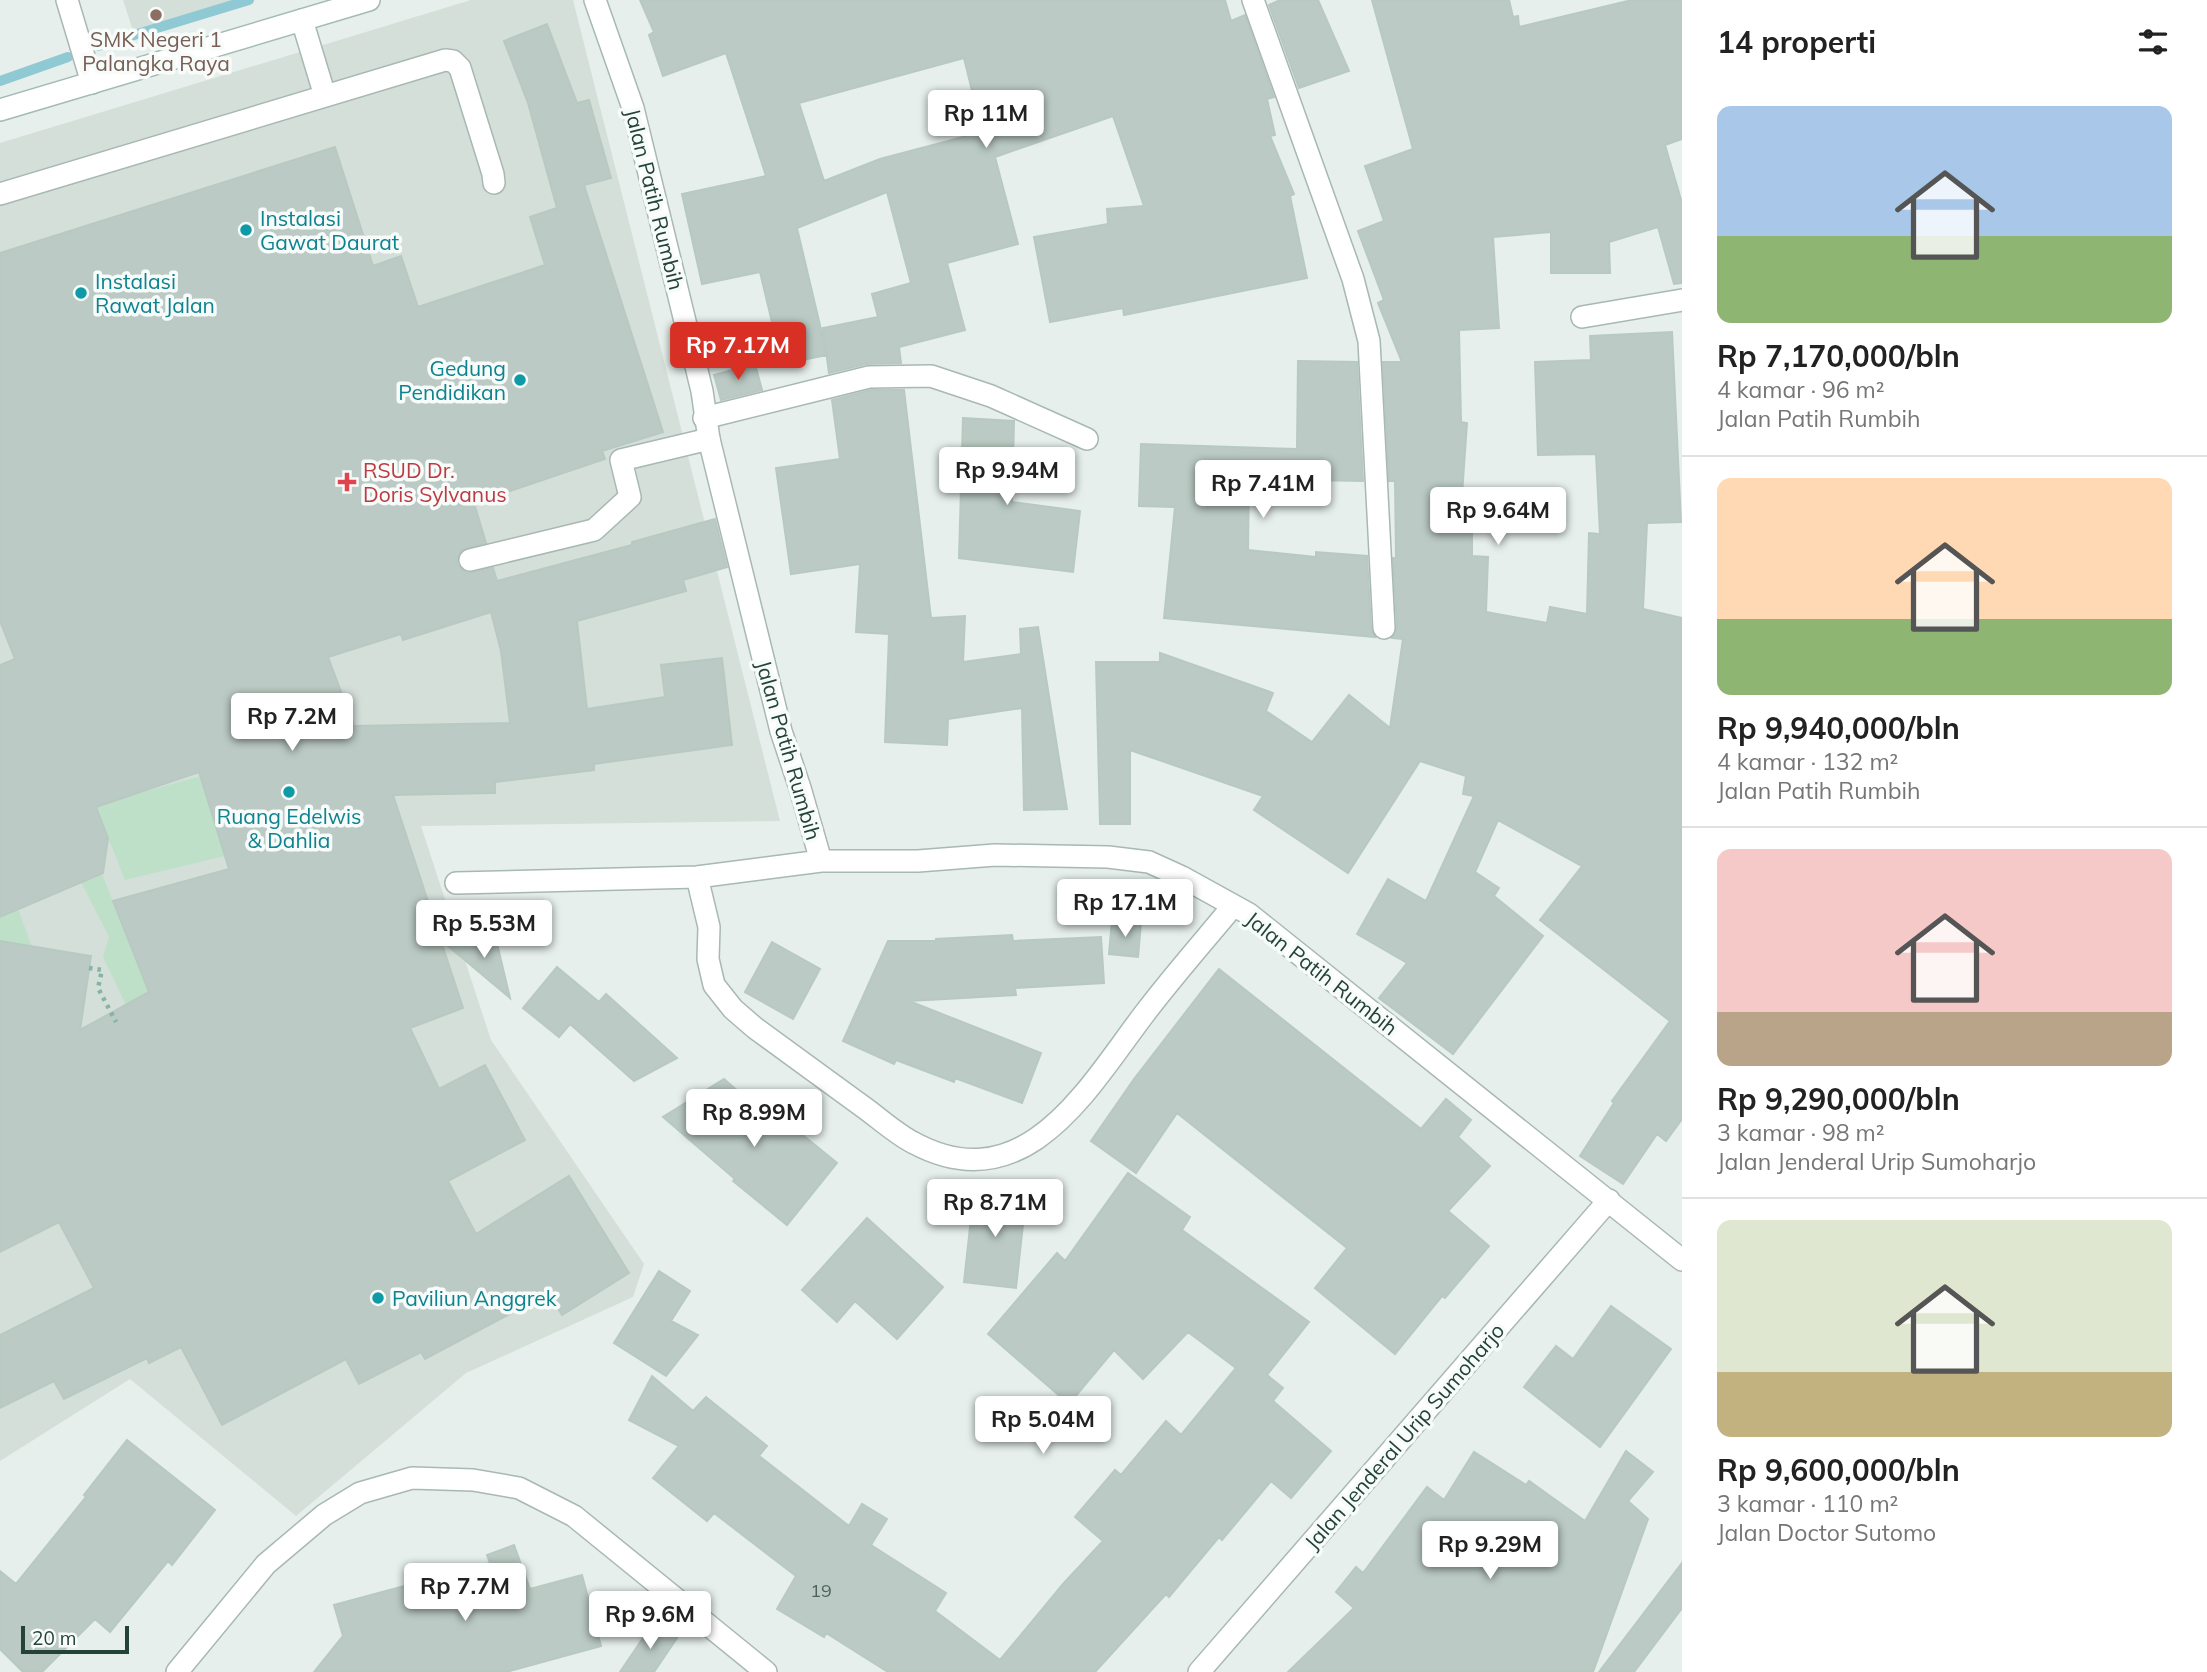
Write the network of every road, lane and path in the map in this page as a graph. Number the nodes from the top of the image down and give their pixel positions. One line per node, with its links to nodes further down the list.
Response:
1 (67, 0): 6 (street)
2 (369, 0): 5 (street)
3 (595, 0): 13 (street, Jalan Patih Rumbih)
4 (1253, 0): 16 (street)
5 (302, 20): 6 (street); 7 (street)
6 (92, 83): 8 (street)
7 (325, 96): 9 (street); 10 (street)
8 (0, 110)
9 (494, 183)
10 (0, 194)
11 (1682, 300): 12 (street)
12 (1581, 317)
13 (706, 429): 14 (street); 15 (street); 17 (street, Jalan Patih Rumbih)
14 (1087, 439)
15 (470, 560)
16 (1384, 628)
17 (821, 861): 18 (street); 20 (street, Jalan Patih Rumbih)
18 (697, 877): 19 (street); 20 (street)
19 (456, 883)
20 (1233, 906): 23 (street, Jalan Patih Rumbih)
21 (89, 968): 22 (path)
22 (116, 1022)
23 (1609, 1200): 24 (street, Jalan Patih Rumbih); 27 (street, Jalan Jenderal Urip Sumoharjo)
24 (1682, 1260)
25 (177, 1672): 26 (street)
26 (766, 1672)
27 (1199, 1672)

